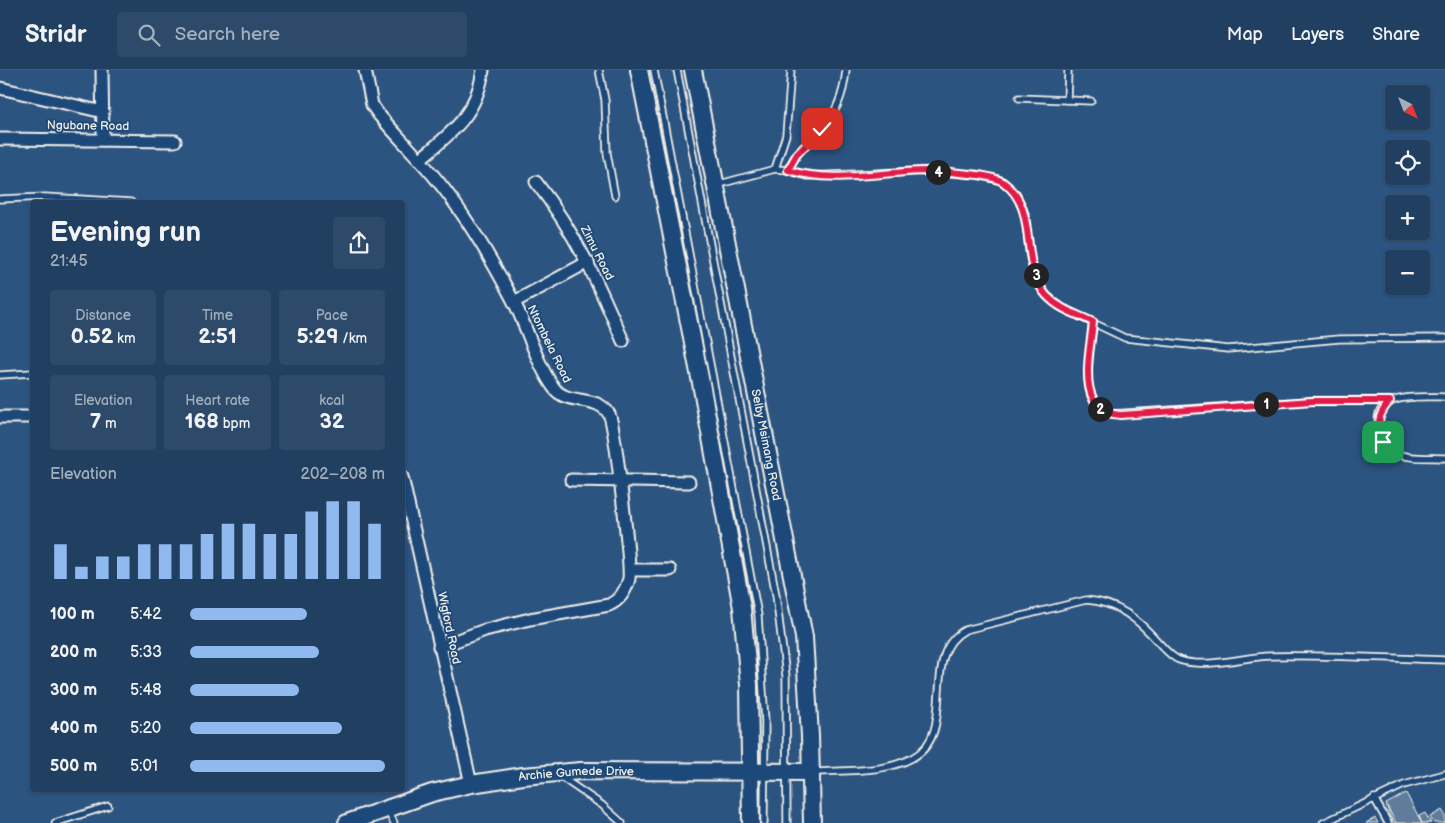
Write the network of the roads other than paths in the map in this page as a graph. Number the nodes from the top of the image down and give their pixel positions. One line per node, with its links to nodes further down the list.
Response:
1 (102, 70): 16 (street)
2 (365, 70): 20 (street, Ntombela Road)
3 (483, 70): 20 (street)
4 (599, 70): 25 (lane)
5 (640, 70): 48 (main road)
6 (654, 70): 48 (lane)
7 (677, 70): 49 (lane)
8 (694, 70): 24 (main road, Selby Msimang Road)
9 (791, 70): 21 (lane)
10 (846, 70): 22 (lane)
11 (1068, 70): 14 (lane)
12 (0, 88): 16 (street)
13 (1019, 98): 14 (lane)
14 (1067, 100): 15 (lane)
15 (1091, 101)
16 (103, 112): 18 (street)
17 (0, 139): 18 (street, Ngubane Road)
18 (103, 140): 19 (street, Ngubane Road)
19 (175, 141)
20 (419, 160): 29 (street, Ntombela Road)
21 (775, 170): 22 (lane); 24 (lane)
22 (788, 170): 30 (lane)
23 (536, 182): 28 (street, Zimu Road)
24 (715, 185): 50 (main road, Selby Msimang Road)
25 (615, 196)
26 (0, 199): 27 (lane)
27 (97, 200)
28 (588, 262): 29 (street); 32 (street, Zimu Road)
29 (514, 302): 41 (street, Ntombela Road)
30 (1093, 322): 31 (lane); 36 (lane)
31 (1445, 338)
32 (623, 341)
33 (30, 373): 34 (lane)
34 (0, 375)
35 (1445, 397): 36 (lane)
36 (1390, 401): 39 (lane)
37 (0, 417): 38 (street)
38 (30, 417)
39 (1445, 458)
40 (571, 480): 41 (street)
41 (620, 482): 42 (street); 44 (street, Ntombela Road)
42 (689, 482)
43 (405, 491): 46 (street, Wigford Road)
44 (630, 570): 45 (street); 46 (street, Ntombela Road)
45 (670, 570)
46 (439, 646): 53 (street, Wigford Road)
47 (1445, 660): 50 (lane)
48 (758, 771): 49 (main road, Archie Gumede Drive); 51 (main road, Archie Gumede Drive); 60 (main road); 61 (lane)
49 (787, 771): 50 (main road, Archie Gumede Drive); 62 (lane)
50 (812, 772): 63 (main road, Selby Msimang Road)
51 (556, 773): 53 (main road, Archie Gumede Drive); 59 (lane)
52 (1445, 774): 54 (lane)
53 (471, 784): 56 (main road, Archie Gumede Drive)
54 (1374, 798): 64 (lane); 65 (lane)
55 (108, 806): 57 (lane)
56 (390, 816): 58 (main road, Archie Gumede Drive)
57 (55, 823)
58 (347, 823)
59 (622, 823)
60 (751, 823)
61 (764, 823)
62 (787, 823)
63 (812, 823)
64 (1323, 823)
65 (1388, 823)

